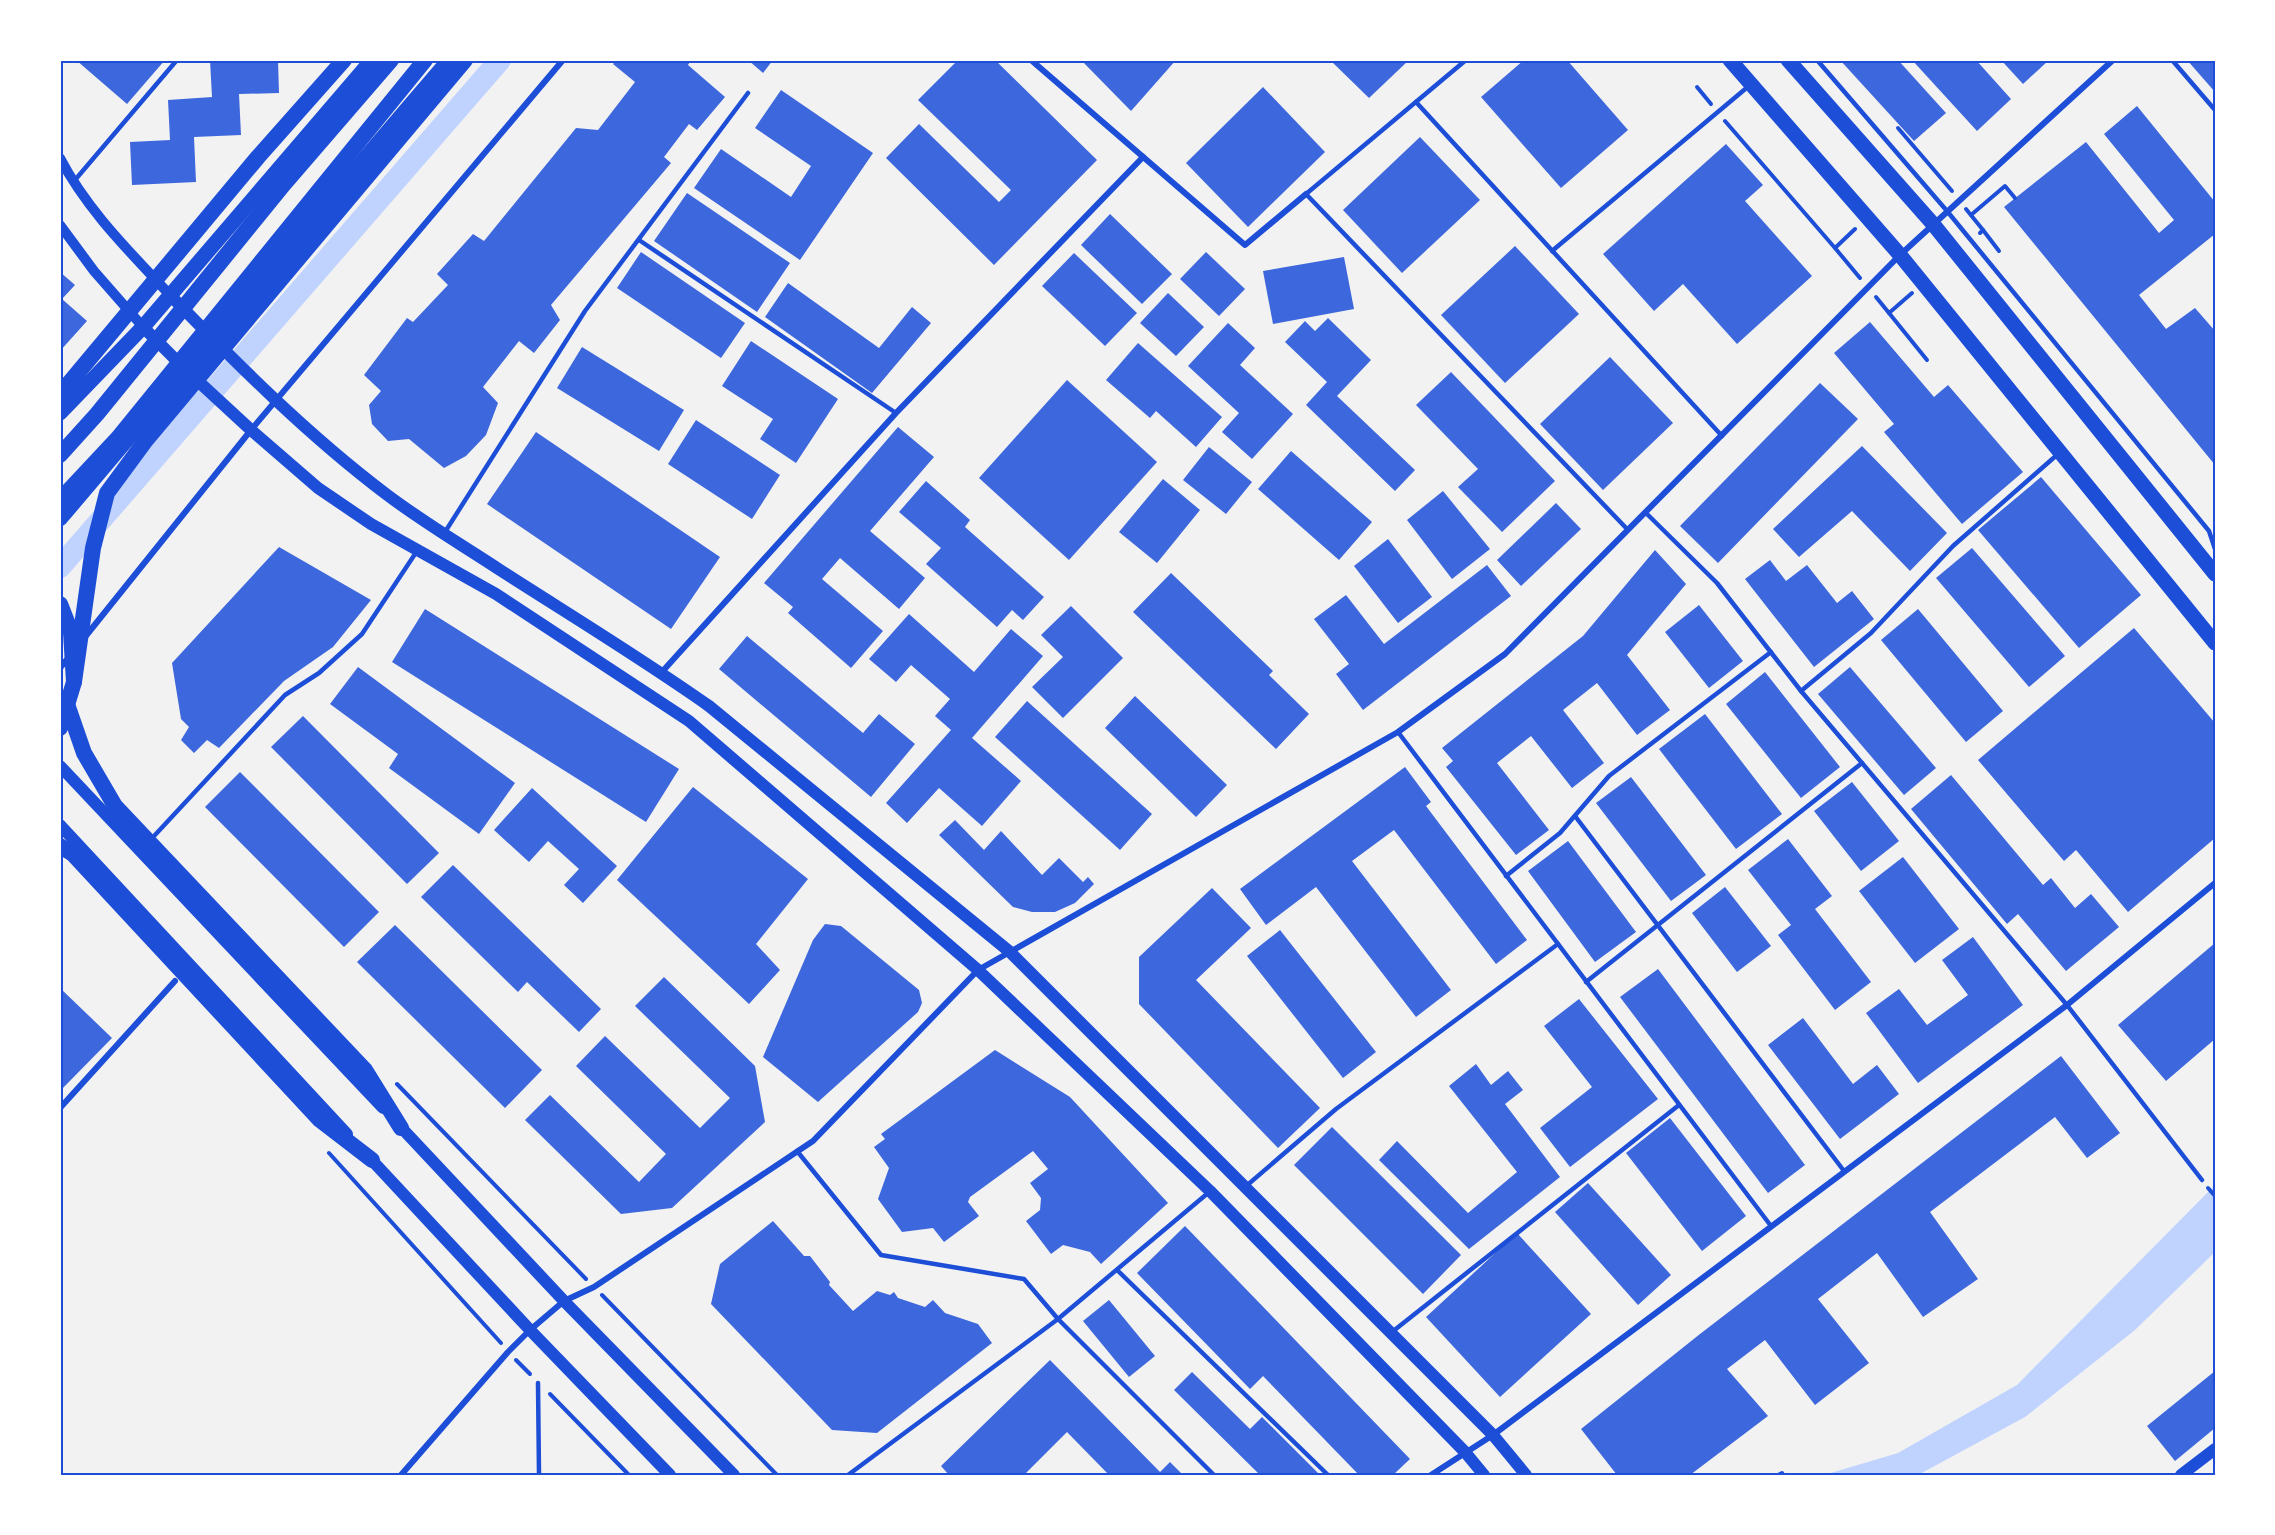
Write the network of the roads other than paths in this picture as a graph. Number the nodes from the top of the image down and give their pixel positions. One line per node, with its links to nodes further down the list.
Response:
1 (177, 60): 22 (lane)
2 (344, 60): 34 (highway)
3 (372, 60): 30 (main road)
4 (391, 60): 41 (highway)
5 (425, 60): 42 (highway)
6 (449, 60): 32 (main road)
7 (465, 60): 55 (highway)
8 (563, 60): 35 (street)
9 (1031, 60): 20 (street)
10 (1466, 60): 18 (lane)
11 (1730, 60): 16 (main road)
12 (1788, 60): 25 (main road)
13 (1817, 60): 24 (lane)
14 (2113, 60): 24 (street)
15 (2172, 60): 19 (lane)
16 (1751, 85): 28 (lane); 29 (main road)
17 (748, 93): 27 (lane)
18 (1416, 102): 23 (lane); 28 (lane)
19 (2215, 110)
20 (1143, 157): 23 (street); 36 (street)
21 (60, 158): 22 (street)
22 (73, 182): 30 (street)
23 (1306, 194): 45 (lane)
24 (1947, 211): 25 (street); 48 (lane)
25 (1933, 224): 29 (street); 49 (main road)
26 (60, 225): 31 (street)
27 (639, 240): 36 (lane); 46 (lane)
28 (1552, 251): 39 (lane)
29 (1900, 255): 39 (street); 40 (main road)
30 (170, 295): 31 (main road); 32 (main road)
31 (143, 327): 33 (main road); 37 (main road)
32 (213, 340): 33 (main road); 35 (main road)
33 (186, 370): 38 (main road); 44 (main road)
34 (60, 394)
35 (276, 401): 38 (street); 46 (main road)
36 (896, 413): 54 (street)
37 (60, 414)
38 (251, 430): 47 (main road); 53 (street)
39 (1722, 436): 43 (street)
40 (2060, 452): 51 (main road); 56 (lane)
41 (60, 455)
42 (60, 500)
43 (1646, 513): 45 (street); 52 (lane)
44 (60, 519)
45 (1628, 530): 59 (street)
46 (444, 534): 54 (main road)
47 (419, 549): 64 (lane); 71 (main road)
48 (2215, 549)
49 (2215, 573)
50 (60, 604): 55 (highway)
51 (2215, 643)
52 (1771, 652): 56 (lane); 62 (lane)
53 (60, 668)
54 (661, 673): 70 (main road)
55 (74, 682): 57 (highway)
56 (1801, 691): 60 (lane)
57 (67, 704): 58 (highway); 77 (highway)
58 (60, 728)
59 (1398, 732): 66 (lane); 70 (street)
60 (1862, 763): 68 (lane); 74 (lane)
61 (60, 766): 77 (main road)
62 (1575, 816): 66 (lane); 68 (lane)
63 (60, 825): 79 (main road)
64 (155, 835)
65 (60, 846): 79 (highway)
66 (1506, 876): 69 (lane)
67 (2215, 883): 74 (street)
68 (1658, 926): 73 (lane); 80 (lane)
69 (1558, 944): 73 (lane); 82 (lane)
70 (1010, 952): 71 (street); 82 (main road)
71 (978, 970): 78 (street); 83 (main road)
72 (175, 981): 76 (street)
73 (1587, 982): 75 (lane)
74 (2067, 1005): 80 (street); 81 (lane)
75 (1679, 1105): 84 (lane); 89 (lane)
76 (60, 1108)
77 (401, 1128): 86 (main road)
78 (797, 1151): 86 (street); 87 (lane)
79 (372, 1160): 88 (main road)
80 (1844, 1171): 84 (street)
81 (2202, 1180)
82 (1245, 1188): 89 (main road)
83 (1210, 1191): 85 (lane); 93 (main road)
84 (1771, 1226): 91 (street)
85 (1117, 1270): 87 (lane); 100 (lane)
86 (564, 1301): 88 (street); 97 (main road)
87 (1058, 1319): 98 (lane); 99 (lane)
88 (530, 1330): 94 (street); 96 (main road)
89 (1390, 1333): 91 (main road)
90 (538, 1383): 95 (lane)
91 (1493, 1435): 93 (street); 103 (main road)
92 (2215, 1449): 104 (main road)
93 (1465, 1452): 101 (street); 102 (main road)
94 (401, 1475)
95 (539, 1475)
96 (670, 1475)
97 (734, 1475)
98 (848, 1475)
99 (1214, 1475)
100 (1328, 1475)
101 (1431, 1475)
102 (1484, 1475)
103 (1526, 1475)
104 (2181, 1475)

